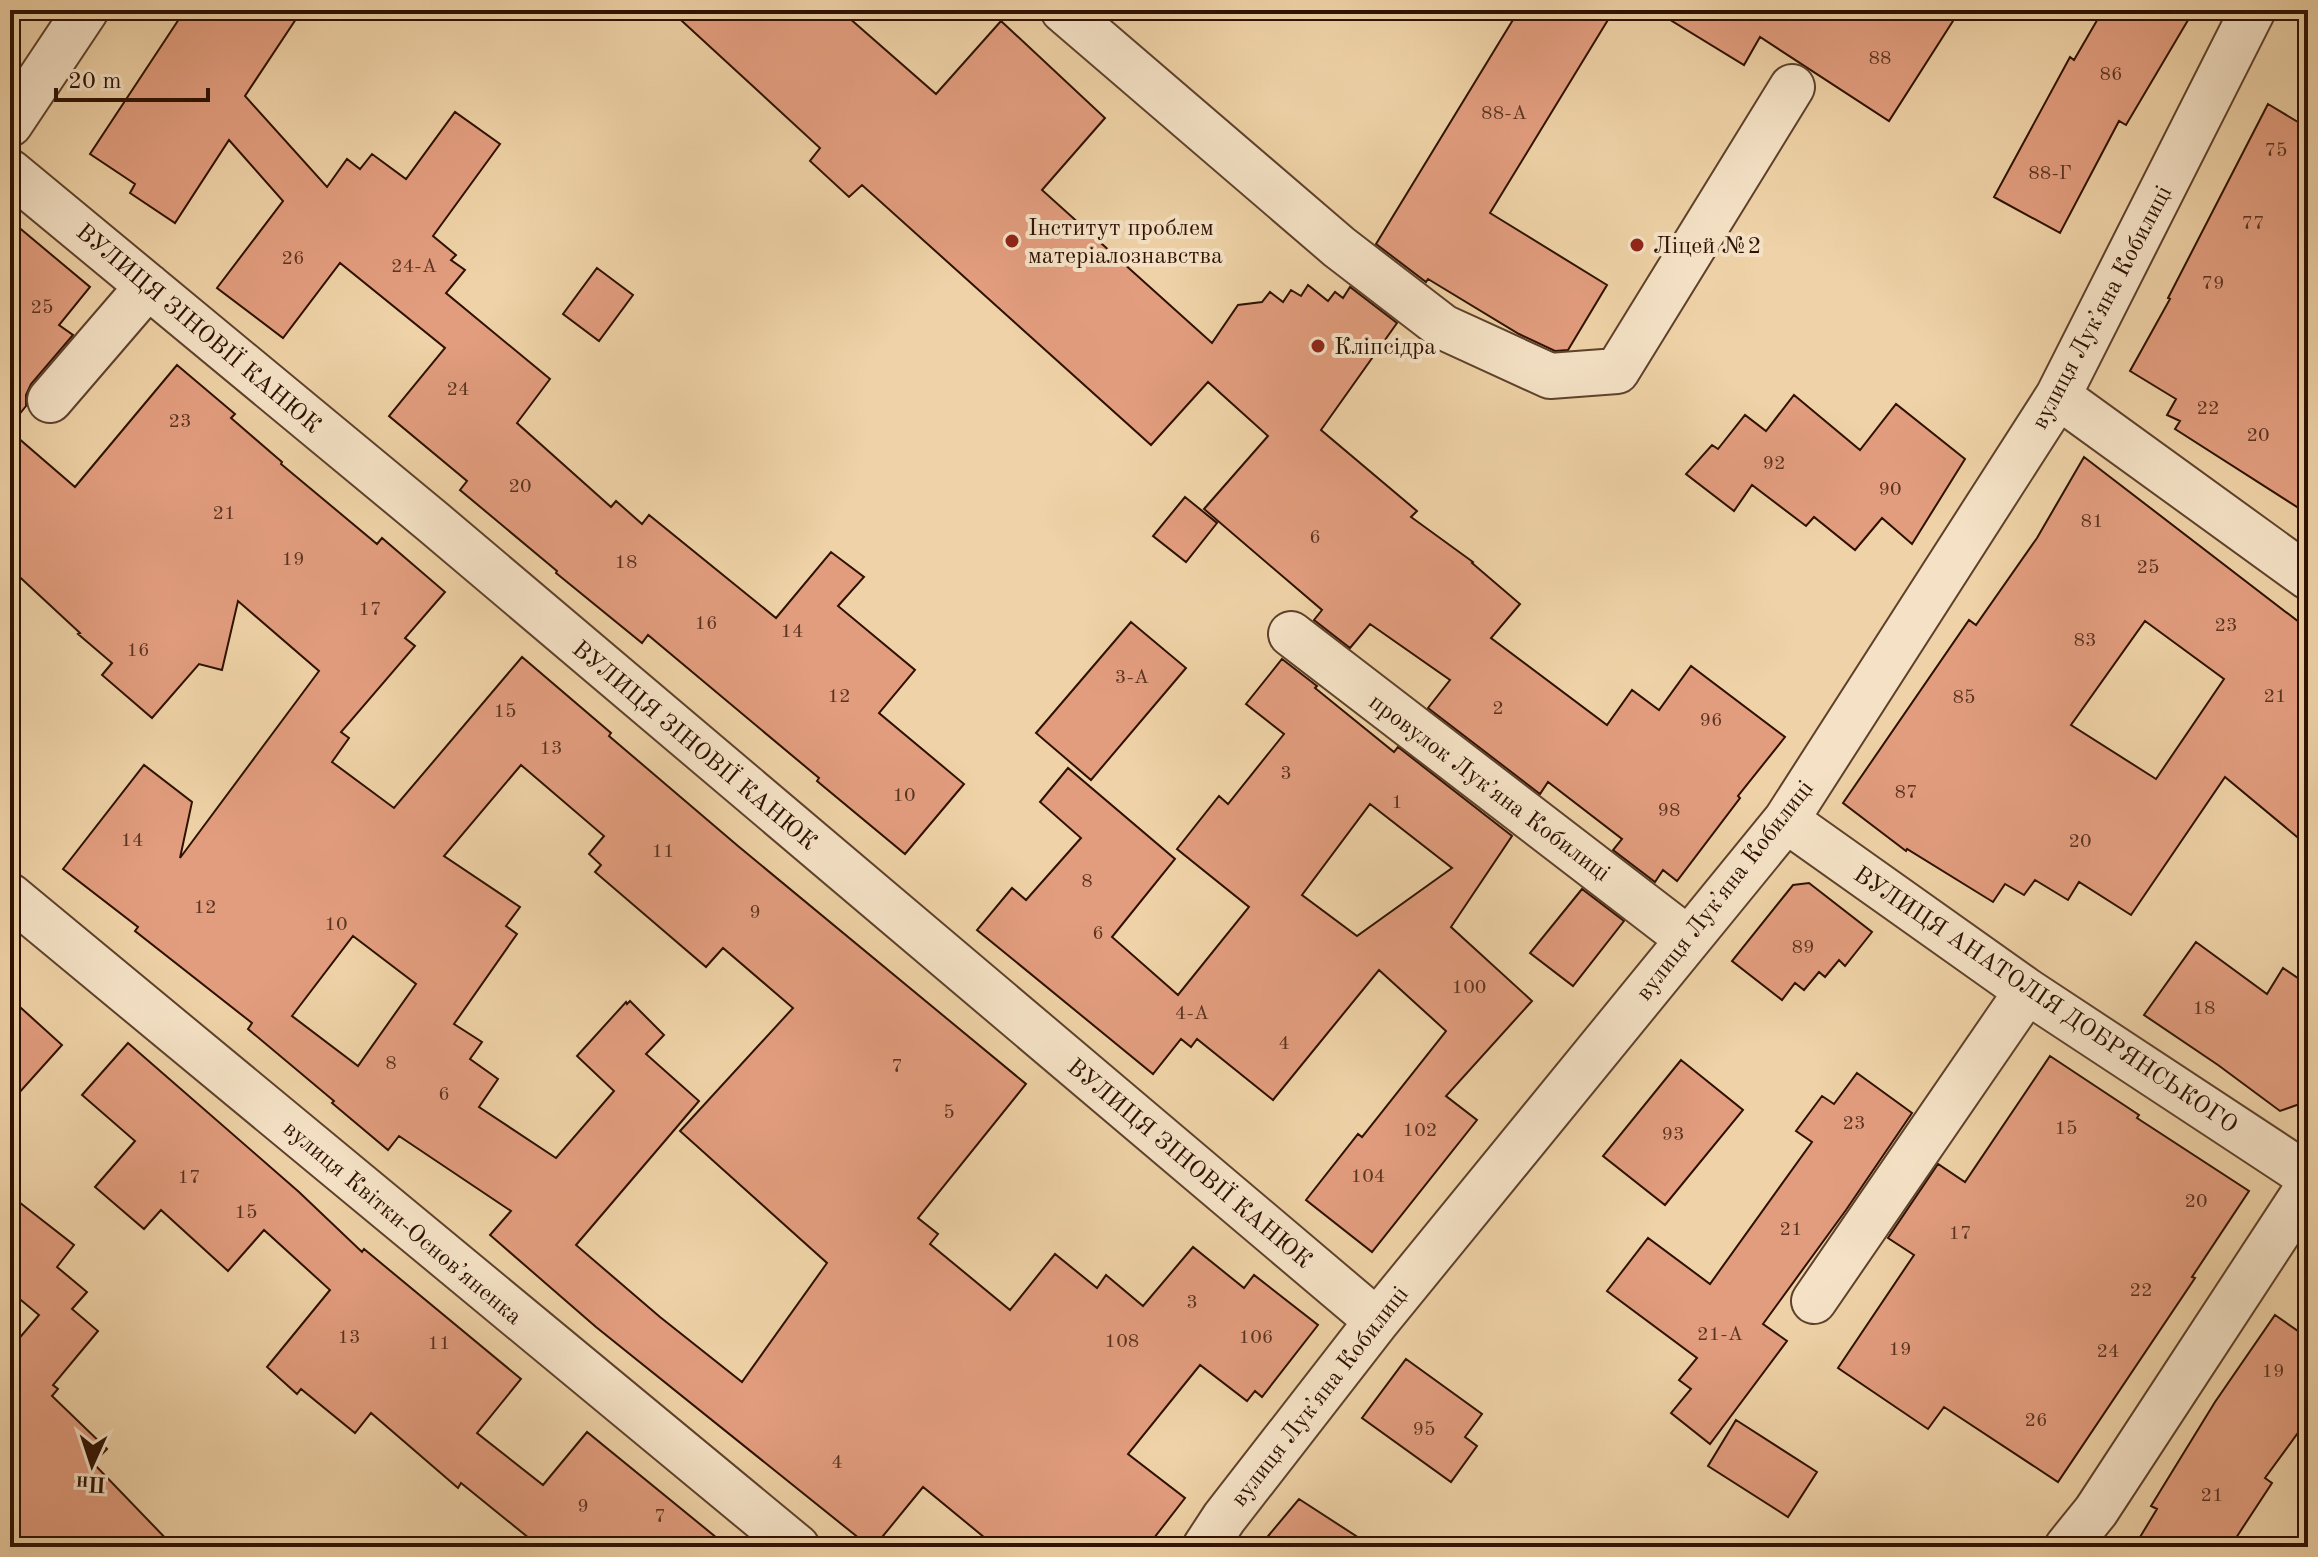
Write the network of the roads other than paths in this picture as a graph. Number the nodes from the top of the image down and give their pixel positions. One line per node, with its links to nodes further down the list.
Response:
1 (86, 10): 5 (street)
2 (1063, 10): 4 (street)
3 (2253, 10): 8 (street, вулиця Лукʼяна Кобилиці)
4 (1792, 87)
5 (10, 124)
6 (10, 172): 7 (street, ВУЛИЦЯ ЗІНОВІЇ КАНЮК)
7 (148, 286): 9 (street); 19 (street, ВУЛИЦЯ ЗІНОВІЇ КАНЮК)
8 (2058, 396): 10 (street); 12 (street, вулиця Лукʼяна Кобилиці)
9 (50, 400)
10 (2308, 577)
11 (1291, 634): 14 (street, провулок Лукʼяна Кобилиці)
12 (1786, 820): 14 (street, вулиця Лукʼяна Кобилиці); 15 (street, ВУЛИЦЯ АНАТОЛІЯ ДОБРЯНСЬКОГО)
13 (10, 896): 20 (street, вулиця Квітки-Основʼяненка)
14 (1688, 939): 19 (street, вулиця Лукʼяна Кобилиці)
15 (2027, 991): 16 (street, ВУЛИЦЯ АНАТОЛІЯ ДОБРЯНСЬКОГО); 18 (street)
16 (2308, 1176)
17 (2308, 1187): 22 (street)
18 (1814, 1301)
19 (1377, 1321): 21 (street, вулиця Лукʼяна Кобилиці)
20 (797, 1547)
21 (1205, 1547)
22 (2067, 1547)

